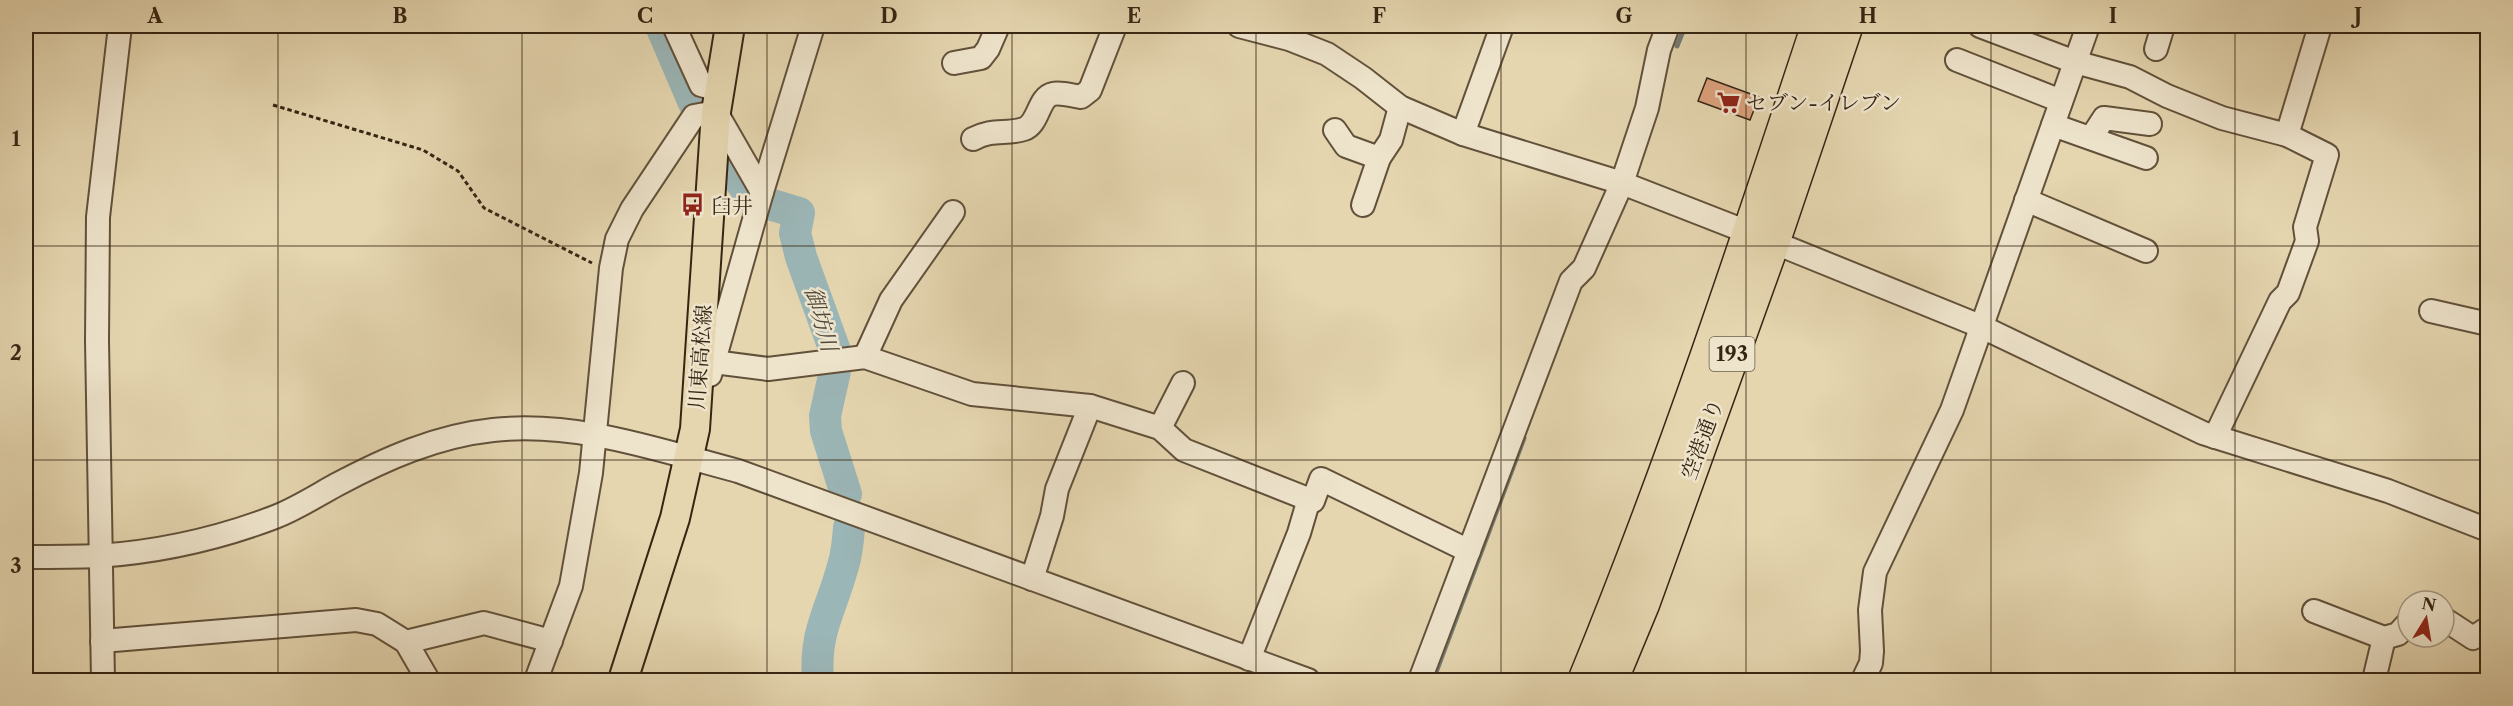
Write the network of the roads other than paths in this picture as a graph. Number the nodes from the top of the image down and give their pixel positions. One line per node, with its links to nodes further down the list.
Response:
1 (120, 26): 54 (street)
2 (674, 26): 20 (street)
3 (730, 26): 20 (main road, 川東高松線)
4 (813, 26): 33 (street)
5 (998, 26): 19 (street)
6 (1115, 26): 29 (street)
7 (1239, 26): 22 (street)
8 (1502, 26): 26 (street)
9 (1668, 26): 32 (street)
10 (1818, 26): 37 (highway, 空港通り / 193)
11 (1846, 26): 37 (highway, 空港通り / 193)
12 (1980, 26): 18 (street)
13 (2088, 26): 18 (street)
14 (2163, 26): 16 (street)
15 (2320, 26): 27 (street)
16 (2156, 49)
17 (1957, 60): 21 (street)
18 (2075, 62): 21 (street); 27 (street)
19 (954, 63)
20 (718, 101): 33 (street); 47 (main road, 川東高松線); 48 (street)
21 (2061, 101): 23 (street)
22 (1400, 107): 26 (street); 30 (street)
23 (2053, 124): 28 (street); 34 (street)
24 (2150, 124): 28 (street)
25 (1335, 130): 30 (street)
26 (1463, 134): 32 (street)
27 (2287, 135): 49 (street)
28 (2091, 138): 31 (street)
29 (973, 139)
30 (1379, 158): 35 (street)
31 (2146, 158)
32 (1622, 183): 37 (street); 53 (street)
33 (762, 192): 43 (street)
34 (2026, 200): 38 (street); 41 (street)
35 (1363, 205)
36 (953, 212): 42 (street)
37 (1761, 237): 41 (street); 73 (highway, 空港通り / 193); 74 (highway, 空港通り / 193)
38 (2146, 251)
39 (2431, 311): 40 (street)
40 (2487, 324)
41 (1980, 326): 49 (street); 66 (street)
42 (865, 357): 43 (street); 45 (street)
43 (714, 362): 47 (street)
44 (1183, 382): 46 (street)
45 (1090, 406): 46 (street); 56 (street)
46 (1160, 428): 51 (street)
47 (695, 429): 50 (main road, 川東高松線)
48 (593, 434): 50 (street); 54 (street); 63 (street)
49 (2215, 437): 52 (street)
50 (689, 458): 56 (street); 70 (main road, 川東高松線)
51 (1309, 499): 53 (street); 65 (street)
52 (2484, 523)
53 (1469, 551): 72 (street)
54 (99, 556): 55 (street); 62 (street)
55 (26, 557)
56 (1032, 579): 65 (street)
57 (2313, 611): 61 (street)
58 (2456, 627): 59 (street)
59 (2487, 628)
60 (2396, 635): 61 (street)
61 (2384, 638): 75 (street)
62 (102, 641): 64 (street); 67 (street)
63 (550, 641): 64 (street); 69 (street)
64 (406, 642): 68 (street)
65 (1249, 659): 71 (street)
66 (1866, 680)
67 (103, 681)
68 (428, 681)
69 (536, 681)
70 (623, 681)
71 (1308, 681)
72 (1420, 681)
73 (1585, 681)
74 (1611, 681)
75 (2374, 681)

